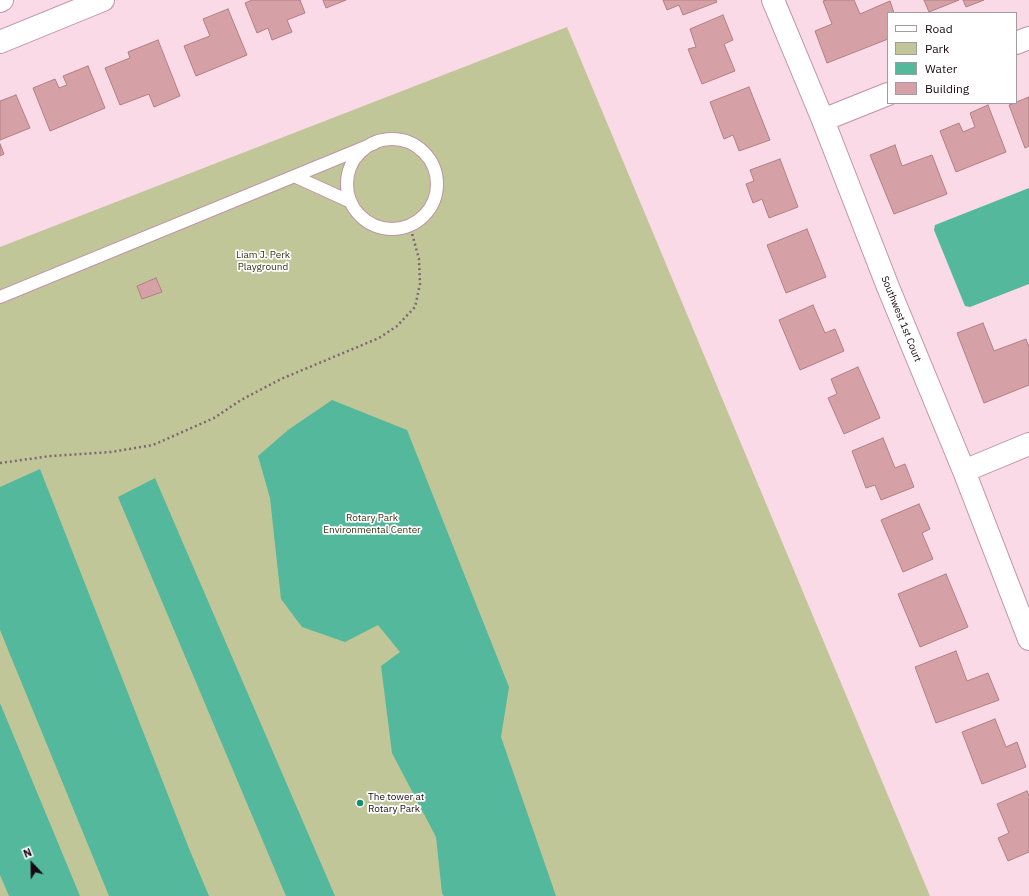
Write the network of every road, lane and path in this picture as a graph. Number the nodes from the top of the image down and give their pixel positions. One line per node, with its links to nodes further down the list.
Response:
1 (103, 0): 4 (street)
2 (773, 0): 7 (street, Southwest 1st Court)
3 (1029, 38): 5 (street)
4 (0, 42)
5 (1017, 43)
6 (887, 94): 7 (street)
7 (823, 120): 15 (street, Southwest 1st Court)
8 (375, 143): 9 (lane); 10 (lane); 11 (lane)
9 (294, 176): 10 (lane); 12 (lane)
10 (351, 202): 11 (lane)
11 (410, 226): 14 (path)
12 (0, 297)
13 (1029, 444): 15 (street)
14 (0, 463)
15 (964, 471): 16 (street, Southwest 1st Court)
16 (1029, 639)

